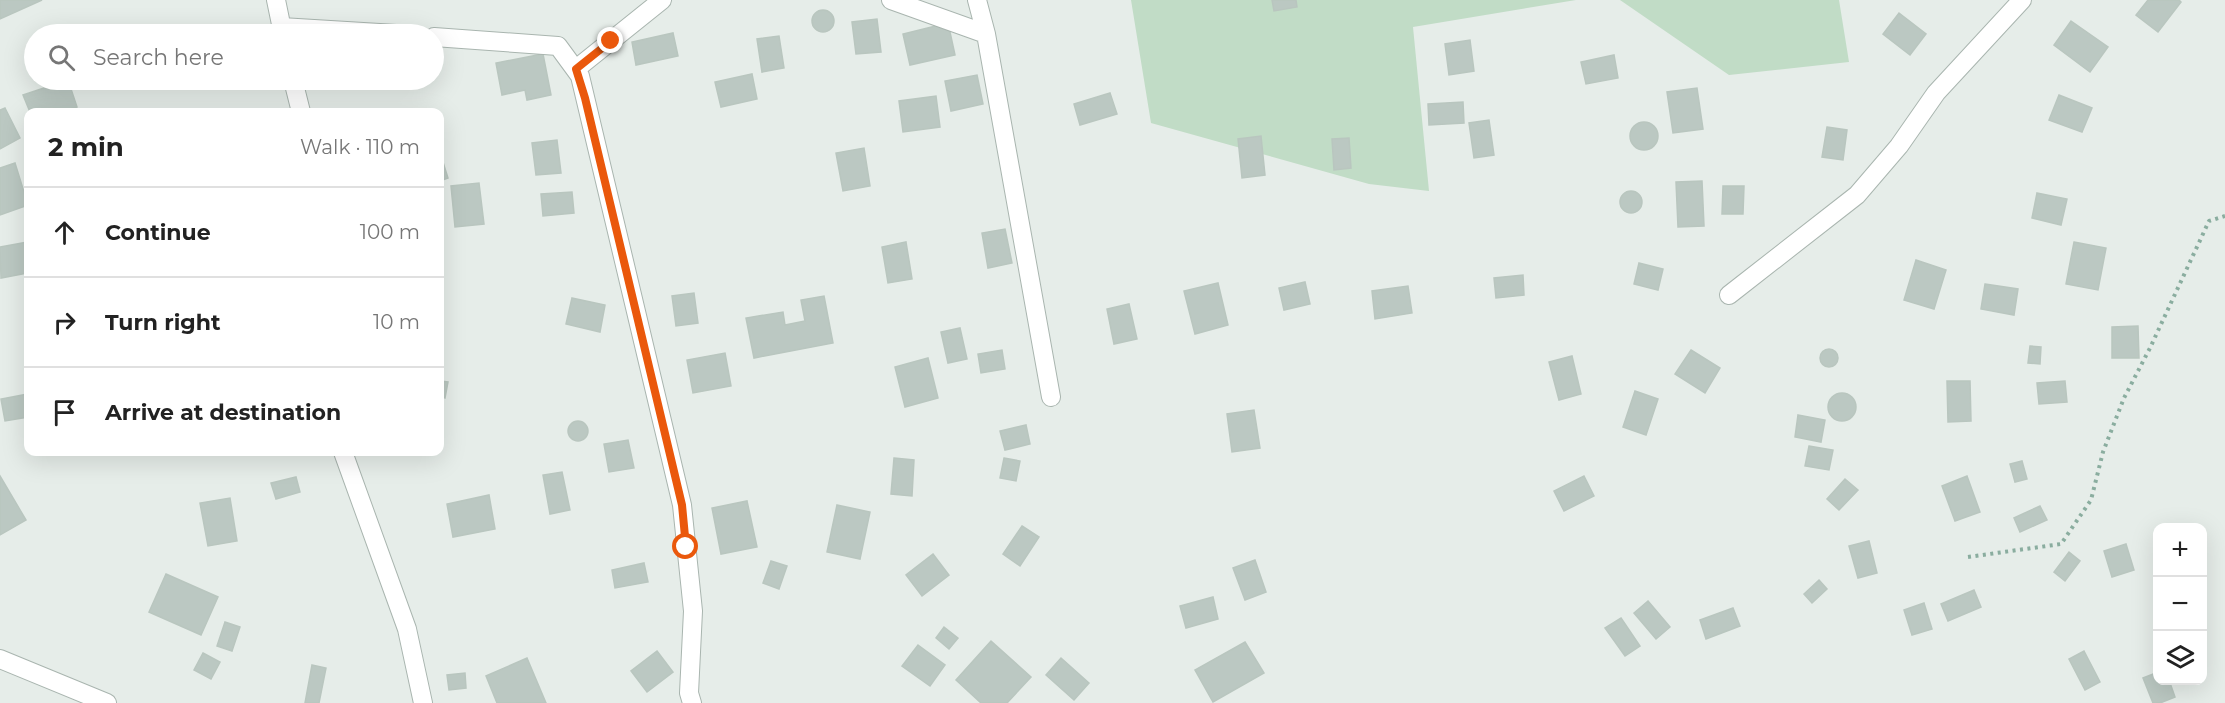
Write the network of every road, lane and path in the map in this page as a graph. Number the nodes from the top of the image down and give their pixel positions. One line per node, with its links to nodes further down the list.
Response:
1 (276, 0): 6 (street)
2 (662, 0): 9 (street)
3 (891, 0): 7 (street)
4 (977, 0): 7 (street)
5 (2022, 0): 13 (street)
6 (281, 24)
7 (986, 34): 14 (street)
8 (444, 38): 9 (street)
9 (576, 69): 20 (street)
10 (296, 90): 11 (street)
11 (300, 108)
12 (2225, 216): 16 (path)
13 (1729, 295)
14 (1052, 397)
15 (344, 456): 19 (street)
16 (1968, 557)
17 (0, 659): 18 (street)
18 (106, 703)
19 (423, 703)
20 (692, 703)

